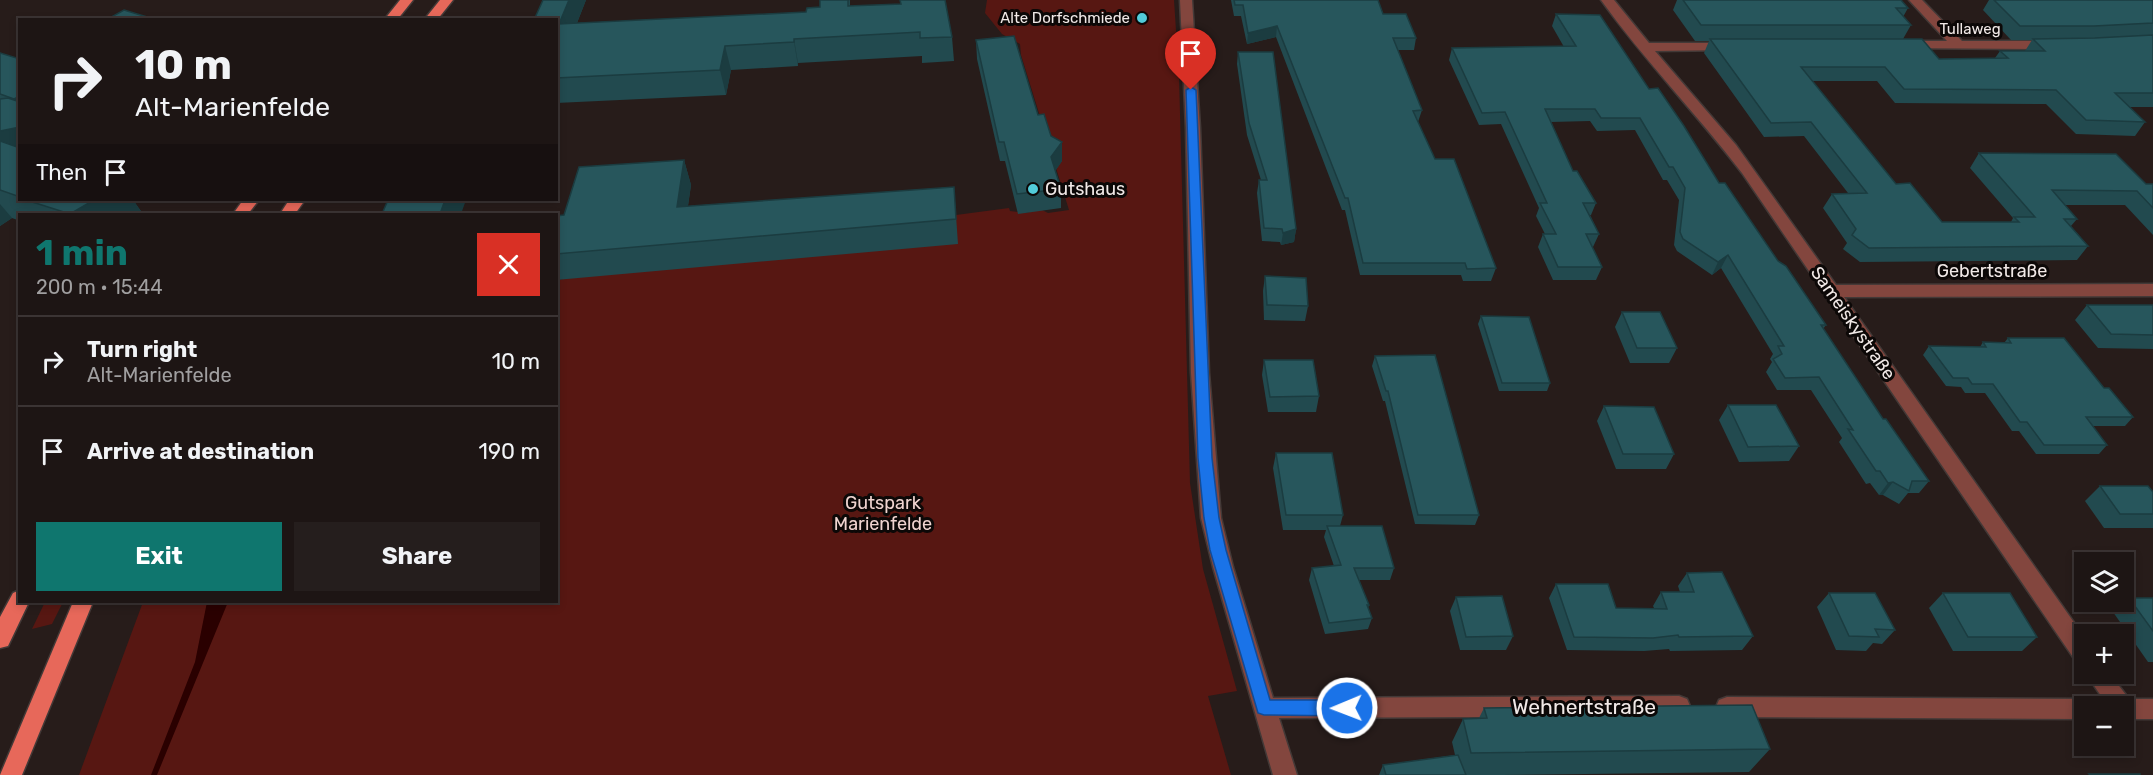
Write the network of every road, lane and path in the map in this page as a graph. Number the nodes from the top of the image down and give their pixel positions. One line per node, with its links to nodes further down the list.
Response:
1 (407, 0): 6 (main road)
2 (447, 0): 7 (main road)
3 (1186, 0): 21 (street)
4 (1607, 0): 12 (street, Sameiskystraße)
5 (1915, 0): 9 (street)
6 (392, 18)
7 (432, 18)
8 (1893, 45): 9 (street, Tullaweg)
9 (1958, 45): 10 (street, Tullaweg)
10 (2062, 45)
11 (1742, 46): 12 (street)
12 (1642, 47): 16 (street, Sameiskystraße)
13 (250, 201): 14 (main road)
14 (241, 213)
15 (2153, 290): 16 (street, Gebertstraße)
16 (1831, 291): 20 (street, Sameiskystraße)
17 (18, 603): 19 (main road)
18 (83, 603): 25 (main road)
19 (0, 639)
20 (2074, 640)
21 (1264, 708): 23 (street, Wehnertstraße); 26 (street)
22 (2134, 708): 24 (street)
23 (2074, 709)
24 (2153, 709)
25 (10, 775)
26 (1285, 775)

